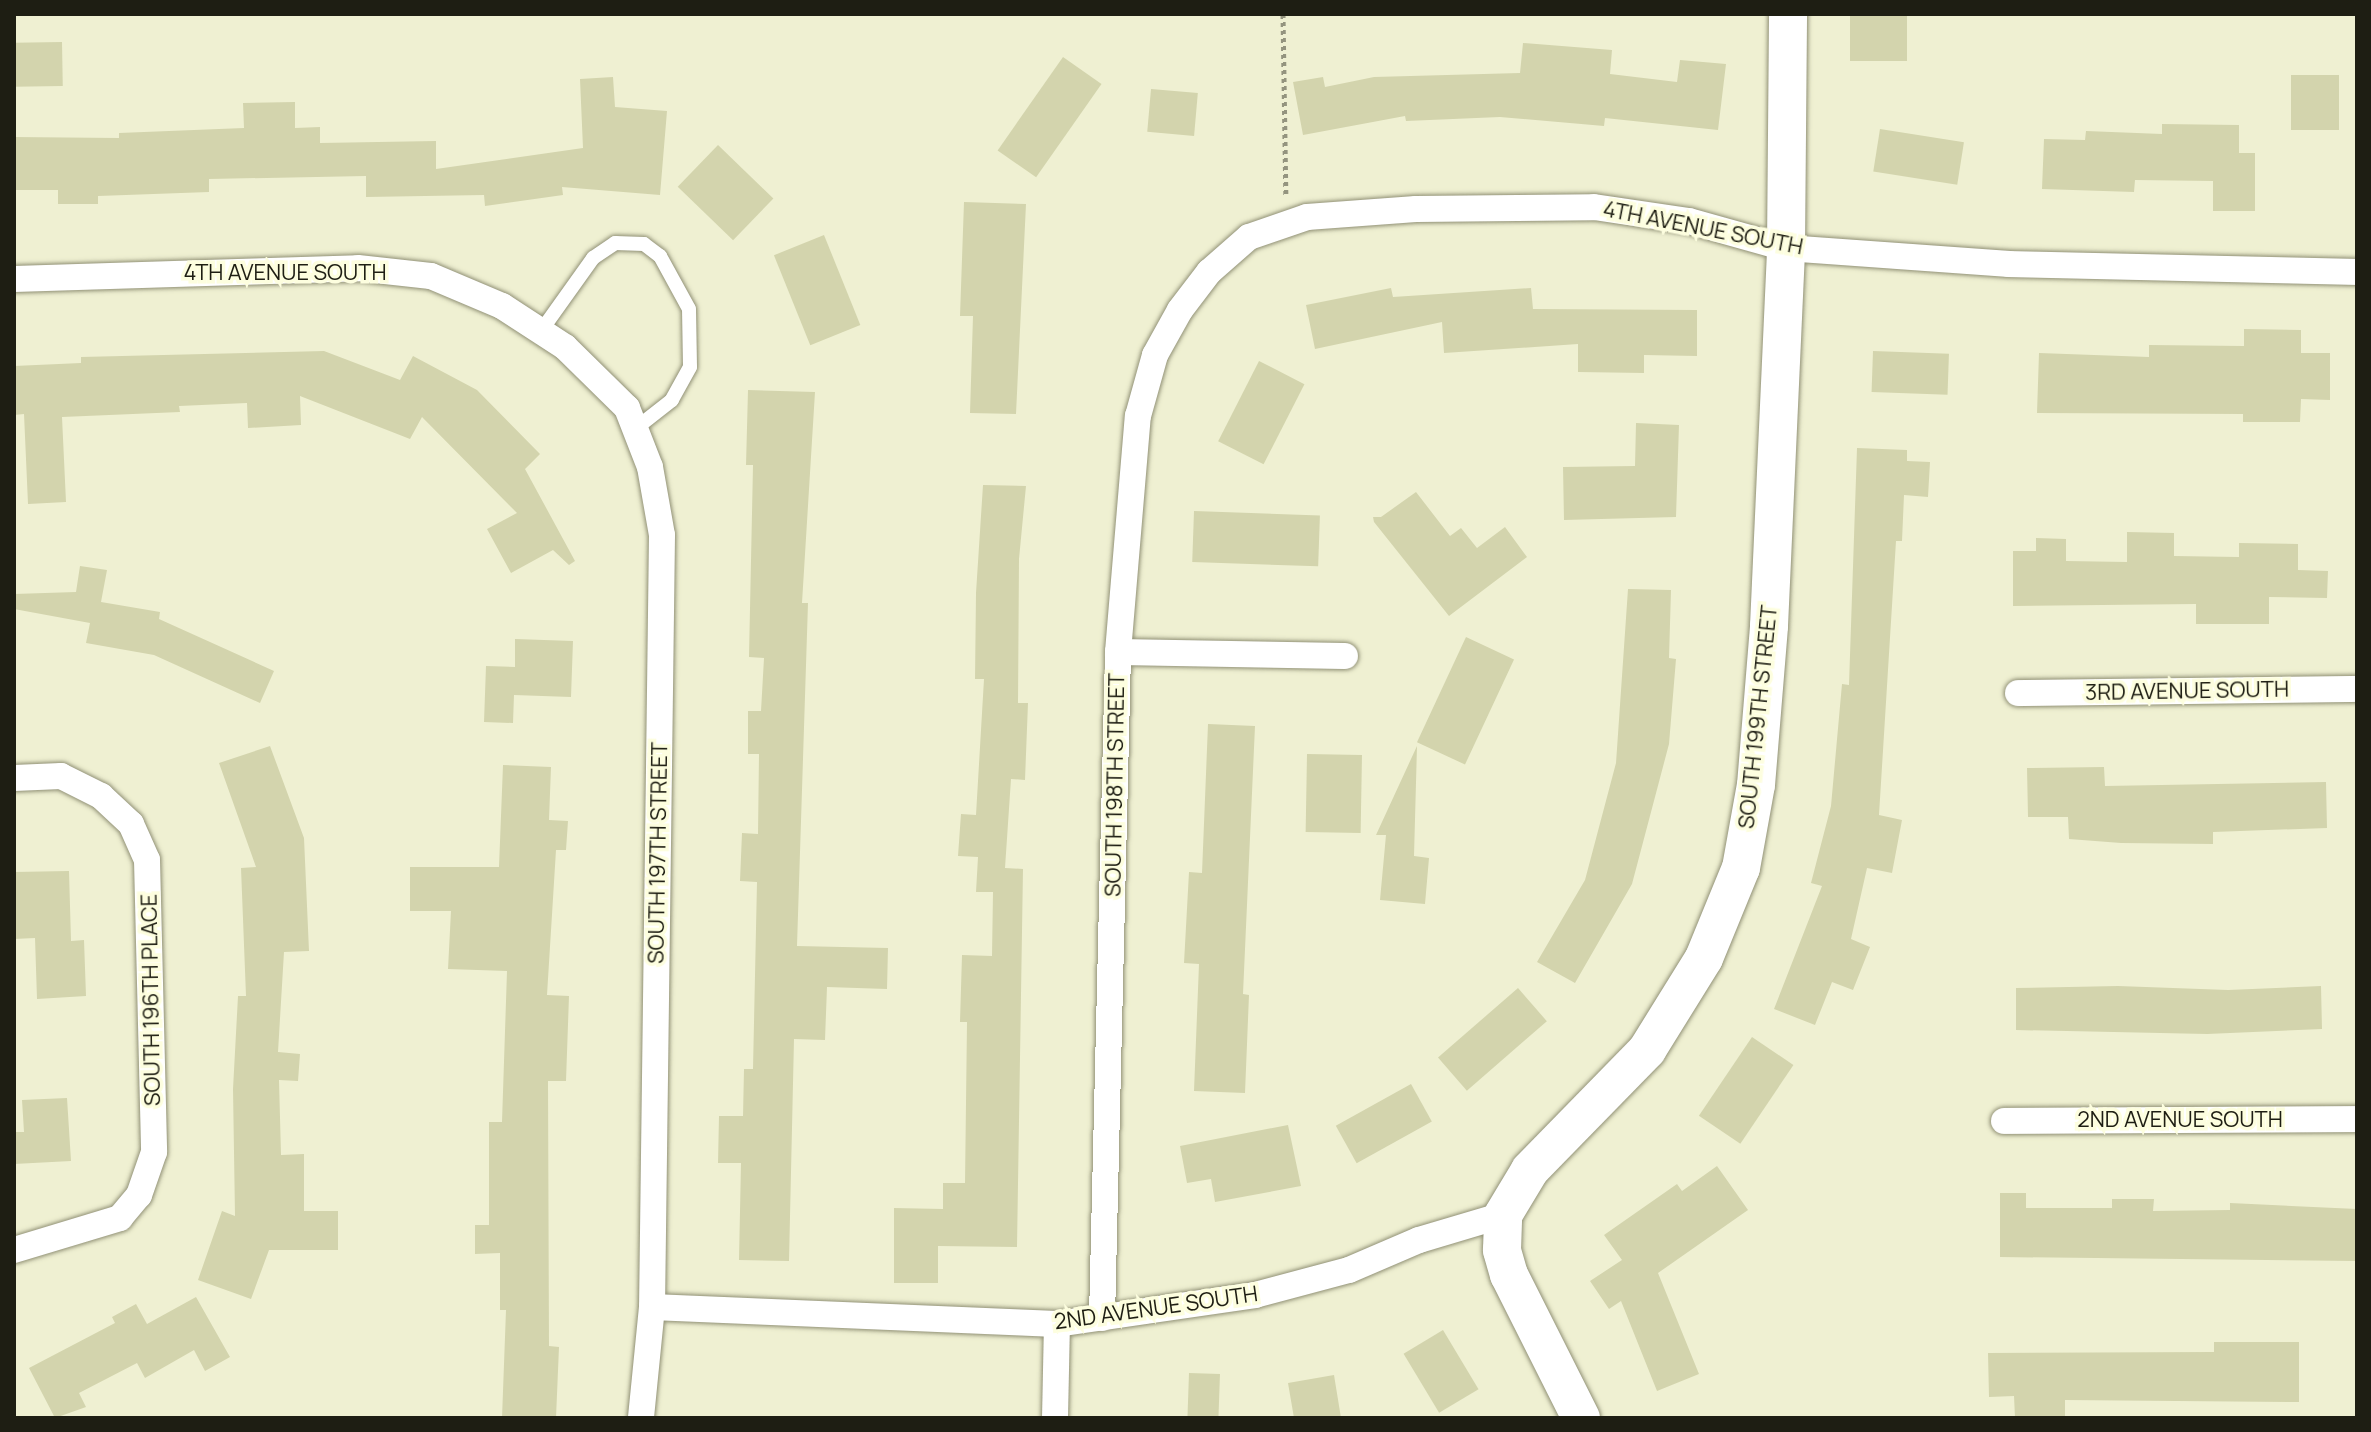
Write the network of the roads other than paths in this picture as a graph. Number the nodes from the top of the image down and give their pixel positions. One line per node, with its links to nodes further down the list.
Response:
1 (1788, 14): 2 (street, SOUTH 199TH STREET)
2 (1786, 248): 3 (street, 4TH AVENUE SOUTH); 4 (street, 4TH AVENUE SOUTH); 15 (street, SOUTH 199TH STREET)
3 (1209, 272): 8 (street, SOUTH 198TH STREET)
4 (2357, 272)
5 (14, 279): 6 (street, 4TH AVENUE SOUTH)
6 (541, 331): 7 (street, SOUTH 197TH STREET); 7 (lane)
7 (635, 429): 17 (street, SOUTH 197TH STREET)
8 (1118, 652): 9 (street); 18 (street, SOUTH 198TH STREET)
9 (1345, 656)
10 (2357, 689): 11 (street, 3RD AVENUE SOUTH)
11 (2018, 693)
12 (14, 778): 16 (street, SOUTH 196TH PLACE)
13 (2357, 1119): 14 (street, 2ND AVENUE SOUTH)
14 (2004, 1121)
15 (1503, 1215): 18 (street, 2ND AVENUE SOUTH); 22 (street)
16 (14, 1250)
17 (652, 1307): 19 (street, 2ND AVENUE SOUTH); 20 (street, SOUTH 197TH STREET)
18 (1102, 1318): 19 (street, 2ND AVENUE SOUTH)
19 (1057, 1324): 21 (street)
20 (641, 1418)
21 (1055, 1418)
22 (1581, 1418)

